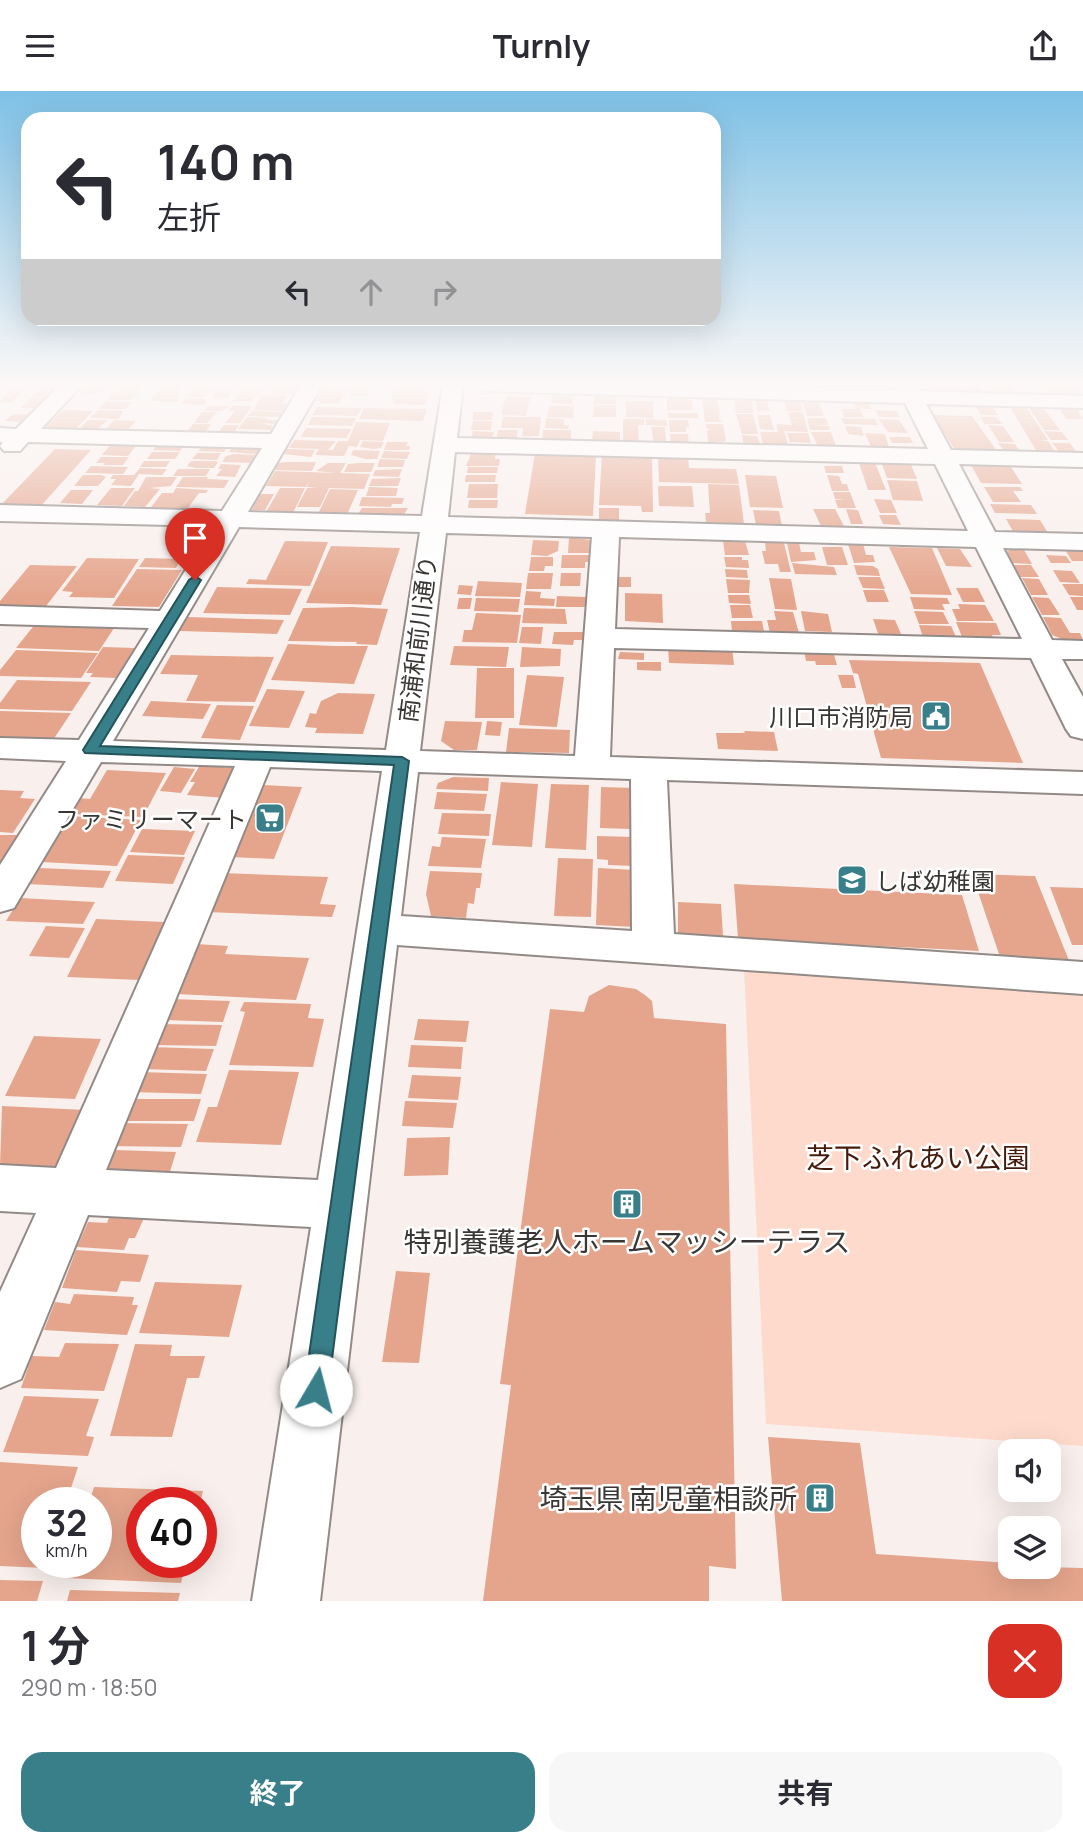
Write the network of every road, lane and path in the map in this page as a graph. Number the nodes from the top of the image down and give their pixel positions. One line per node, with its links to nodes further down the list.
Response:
1 (270, 455): 7 (street)
2 (442, 455): 8 (street, 南浦和前川通り)
3 (879, 455): 4 (street)
4 (943, 457): 5 (street); 10 (street)
5 (1083, 460)
6 (0, 513): 7 (street)
7 (233, 519): 8 (street); 13 (street)
8 (432, 524): 9 (street); 21 (street, 南浦和前川通り)
9 (606, 529): 10 (street); 14 (street)
10 (985, 539): 11 (street); 15 (street)
11 (1083, 542)
12 (0, 615): 13 (street)
13 (170, 620): 19 (street)
14 (599, 638): 15 (street); 22 (street)
15 (1041, 649): 16 (street); 17 (street)
16 (1083, 650)
17 (1083, 729)
18 (0, 748): 19 (street)
19 (90, 750): 20 (street); 25 (street)
20 (257, 757): 21 (street); 30 (street)
21 (402, 761): 22 (street); 26 (street, 南浦和前川通り)
22 (592, 767): 23 (street)
23 (649, 769): 24 (street); 27 (street)
24 (1083, 783)
25 (0, 898)
26 (380, 929): 27 (street); 31 (street, 南浦和前川通り)
27 (653, 948): 28 (street)
28 (1083, 978)
29 (0, 1188): 30 (street)
30 (71, 1191): 31 (street); 32 (street)
31 (342, 1205): 33 (street, 南浦和前川通り)
32 (0, 1359)
33 (286, 1601)

